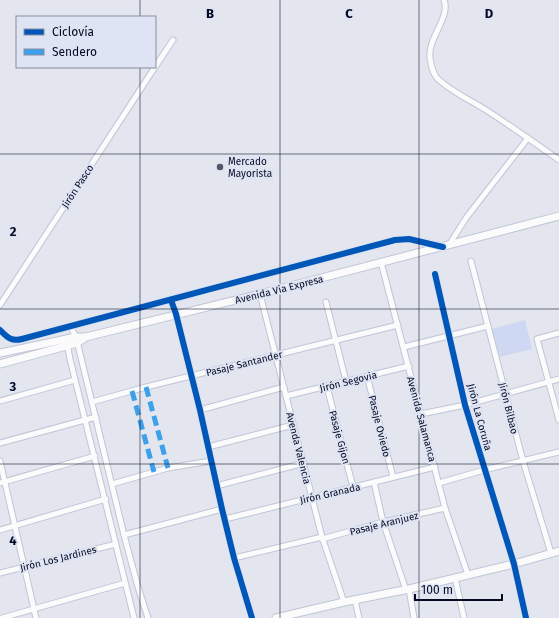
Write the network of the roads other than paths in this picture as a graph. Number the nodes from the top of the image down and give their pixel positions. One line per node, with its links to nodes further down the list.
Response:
1 (444, 0): 5 (street)
2 (173, 40): 3 (street, Jirón Pasco)
3 (156, 66)
4 (154, 68): 15 (street, Jirón Pasco)
5 (528, 138): 6 (street); 8 (street)
6 (559, 160)
7 (559, 216): 8 (main road, Avenida Via Expresa)
8 (446, 246): 10 (main road, Avenida Via Expresa); 13 (street)
9 (471, 261): 19 (street, Jirón Bilbao)
10 (381, 262): 12 (main road, Avenida Via Expresa); 17 (street, Avenida Salamanca)
11 (435, 274): 22 (street, Jirón La Coruña)
12 (260, 294): 16 (main road, Avenida Via Expresa); 28 (street, Avenda Valencia)
13 (171, 300): 16 (street); 18 (street)
14 (326, 302): 24 (street)
15 (0, 305)
16 (176, 314): 23 (main road, Avenida Via Expresa); 31 (street)
17 (398, 325): 24 (street, Pasaje Santander); 26 (street, Avenida Salamanca)
18 (70, 326): 20 (street); 23 (street)
19 (488, 326): 22 (street); 39 (street, Jirón Bilbao)
20 (0, 330)
21 (559, 333): 36 (street)
22 (450, 336): 26 (street); 43 (street, Jirón La Coruña)
23 (77, 340): 25 (main road, Avenida Via Expresa); 42 (street)
24 (336, 341): 28 (street, Pasaje Santander); 35 (street)
25 (67, 343): 27 (main road); 29 (main road); 34 (street)
26 (404, 347): 30 (street, Avenida Salamanca)
27 (0, 353)
28 (275, 355): 31 (street, Pasaje Santander); 37 (street, Avenda Valencia)
29 (0, 364)
30 (409, 366): 32 (street, Jirón Segovia); 45 (street, Avenida Salamanca)
31 (191, 376): 42 (street, Pasaje Santander); 44 (street)
32 (367, 376): 35 (street, Jirón Segovia); 60 (street, Pasaje Oviedo)
33 (559, 379): 36 (street)
34 (76, 380): 41 (street); 47 (street)
35 (346, 381): 38 (street, Jirón Segovia)
36 (548, 382): 39 (street); 48 (street)
37 (284, 387): 40 (street, Avenda Valencia); 44 (street)
38 (327, 387): 40 (street, Jirón Segovia); 66 (street, Pasaje Gijon)
39 (505, 394): 43 (street); 56 (street, Jirón Bilbao)
40 (286, 396): 49 (street, Avenda Valencia)
41 (0, 401)
42 (92, 402): 46 (street)
43 (465, 405): 45 (street); 59 (street, Jirón La Coruña)
44 (200, 410): 51 (street)
45 (421, 414): 58 (street, Avenida Salamanca)
46 (96, 417): 47 (street); 63 (street)
47 (86, 420): 50 (street); 53 (street)
48 (559, 420)
49 (293, 425): 51 (street); 57 (street, Avenda Valencia)
50 (0, 443)
51 (208, 447): 55 (street)
52 (559, 452): 56 (street)
53 (95, 456): 62 (street); 68 (street)
54 (0, 461): 62 (street)
55 (211, 461): 63 (street); 65 (street)
56 (523, 461): 59 (street); 79 (street, Jirón Bilbao)
57 (304, 463): 65 (street); 67 (street, Avenda Valencia)
58 (435, 466): 60 (street, Jirón Granada); 64 (street, Avenida Salamanca)
59 (484, 470): 64 (street); 81 (street, Jirón La Coruña)
60 (393, 477): 61 (street, Jirón Granada)
61 (374, 482): 66 (street, Jirón Granada); 72 (street)
62 (3, 483): 73 (street)
63 (112, 484): 75 (street)
64 (439, 484): 69 (street, Avenida Salamanca)
65 (216, 486): 70 (street)
66 (353, 487): 67 (street, Jirón Granada)
67 (312, 496): 71 (street, Jirón Granada); 76 (street, Avenda Valencia)
68 (106, 499): 73 (street); 77 (street)
69 (445, 508): 72 (street, Pasaje Aranjuez); 84 (street, Avenida Salamanca)
70 (222, 509): 71 (street); 75 (street)
71 (225, 519): 80 (street)
72 (383, 522): 76 (street, Pasaje Aranjuez); 87 (street)
73 (15, 526): 74 (street); 82 (street)
74 (0, 530)
75 (124, 535): 94 (street)
76 (322, 538): 80 (street, Pasaje Aranjuez); 89 (street, Avenda Valencia)
77 (116, 544): 82 (street, Jirón Los Jardines); 86 (street)
78 (559, 551): 79 (main road)
79 (551, 554): 81 (main road)
80 (234, 558): 95 (street)
81 (514, 564): 84 (main road); 100 (street, Jirón La Coruña)
82 (24, 566): 83 (street, Jirón Los Jardines); 90 (street)
83 (0, 573)
84 (468, 575): 85 (main road)
85 (455, 578): 87 (main road); 99 (street)
86 (125, 583): 90 (street); 93 (street)
87 (408, 590): 88 (main road); 98 (street)
88 (355, 600): 89 (main road); 97 (street)
89 (344, 602): 96 (main road)
90 (34, 608): 91 (street); 92 (street)
91 (2, 618)
92 (36, 618)
93 (134, 618)
94 (148, 618)
95 (252, 618)
96 (276, 618)
97 (359, 618)
98 (414, 618)
99 (464, 618)
100 (526, 618)

